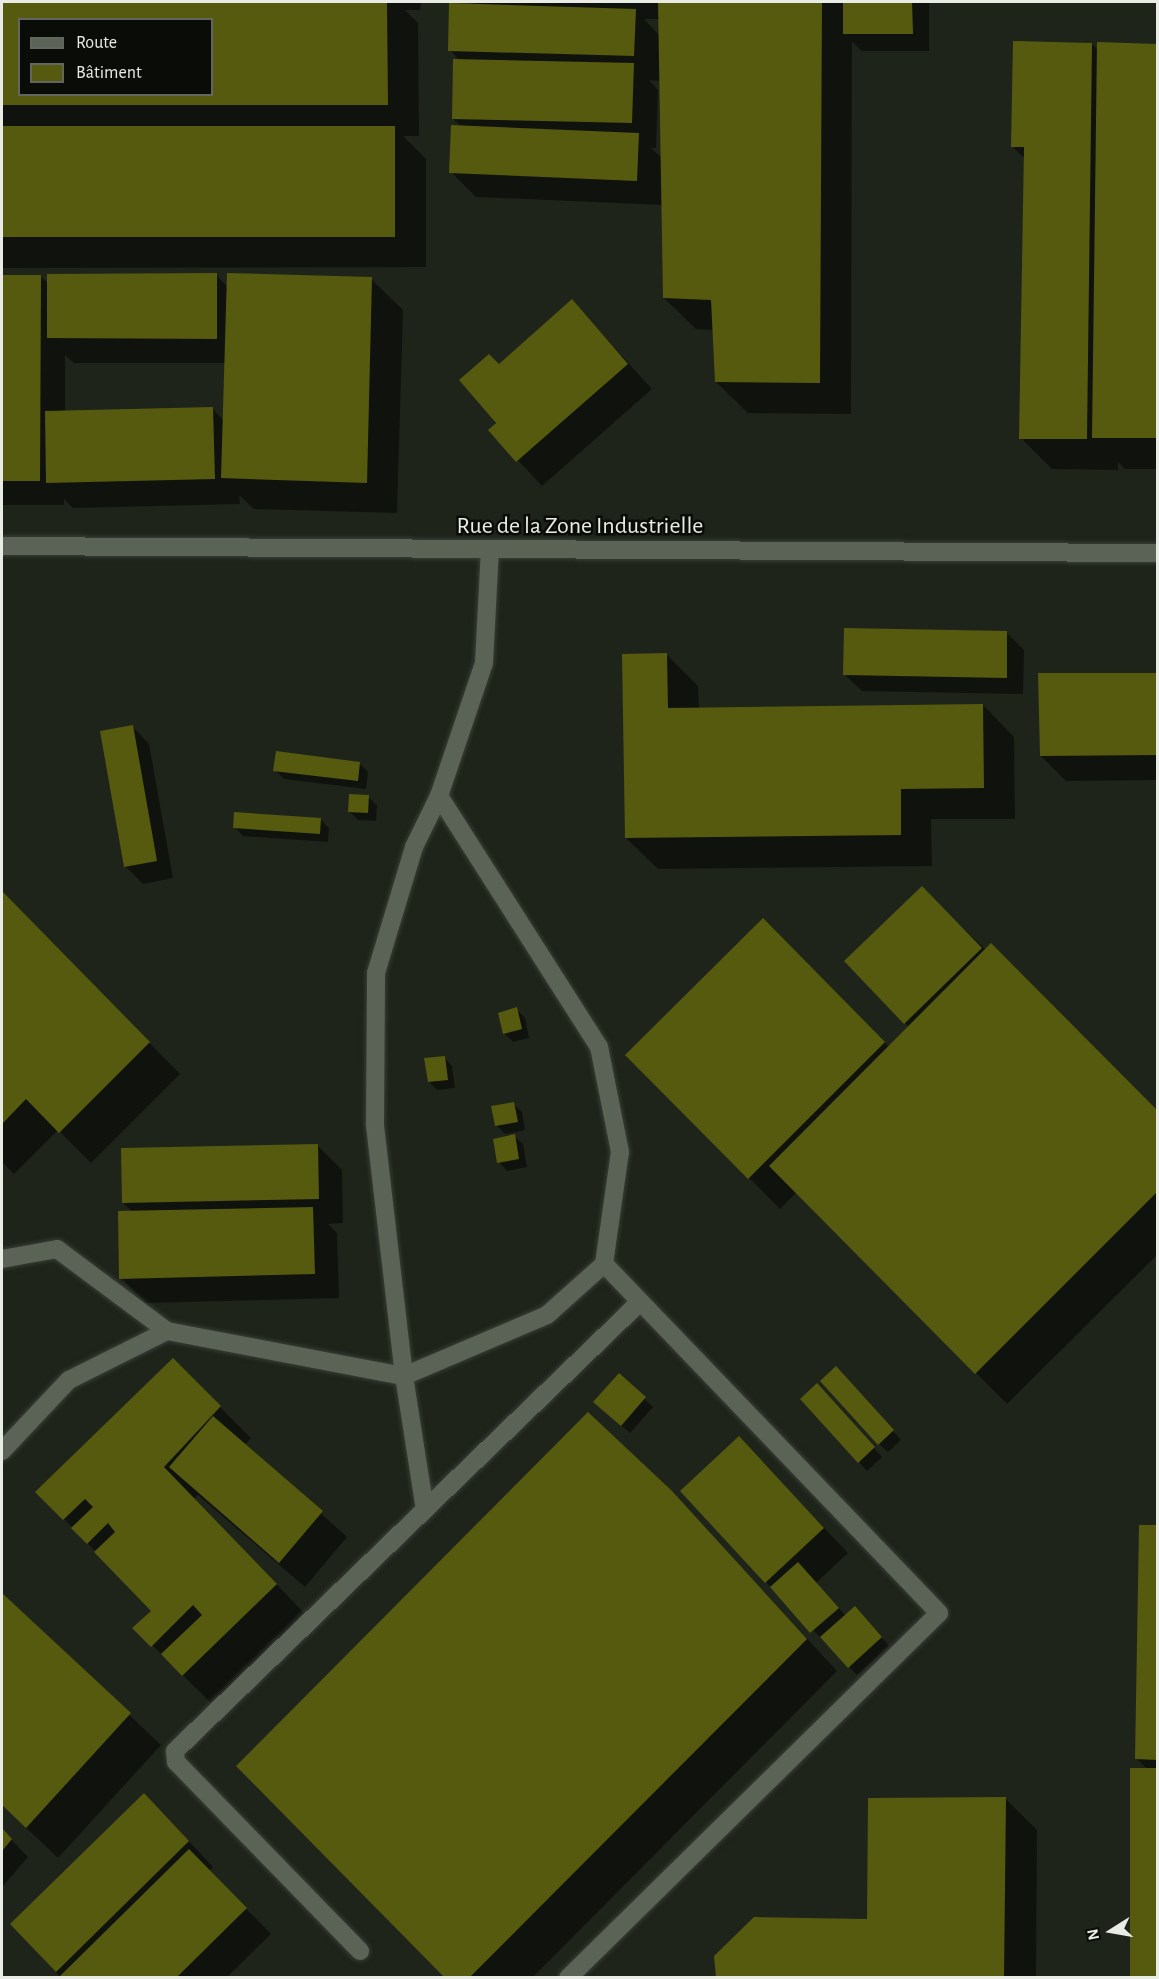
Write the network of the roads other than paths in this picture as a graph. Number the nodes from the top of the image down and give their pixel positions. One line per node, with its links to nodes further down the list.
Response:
1 (2, 546): 2 (street, Rue de la Zone Industrielle)
2 (490, 550): 3 (street, Rue de la Zone Industrielle); 4 (street)
3 (1158, 553)
4 (439, 796): 6 (street); 9 (street)
5 (2, 1259): 8 (street)
6 (604, 1264): 7 (street); 9 (street)
7 (640, 1302): 11 (street); 13 (street)
8 (167, 1331): 9 (street); 10 (street)
9 (404, 1376): 11 (street)
10 (2, 1451)
11 (425, 1510): 12 (street)
12 (360, 1951)
13 (568, 1977)

